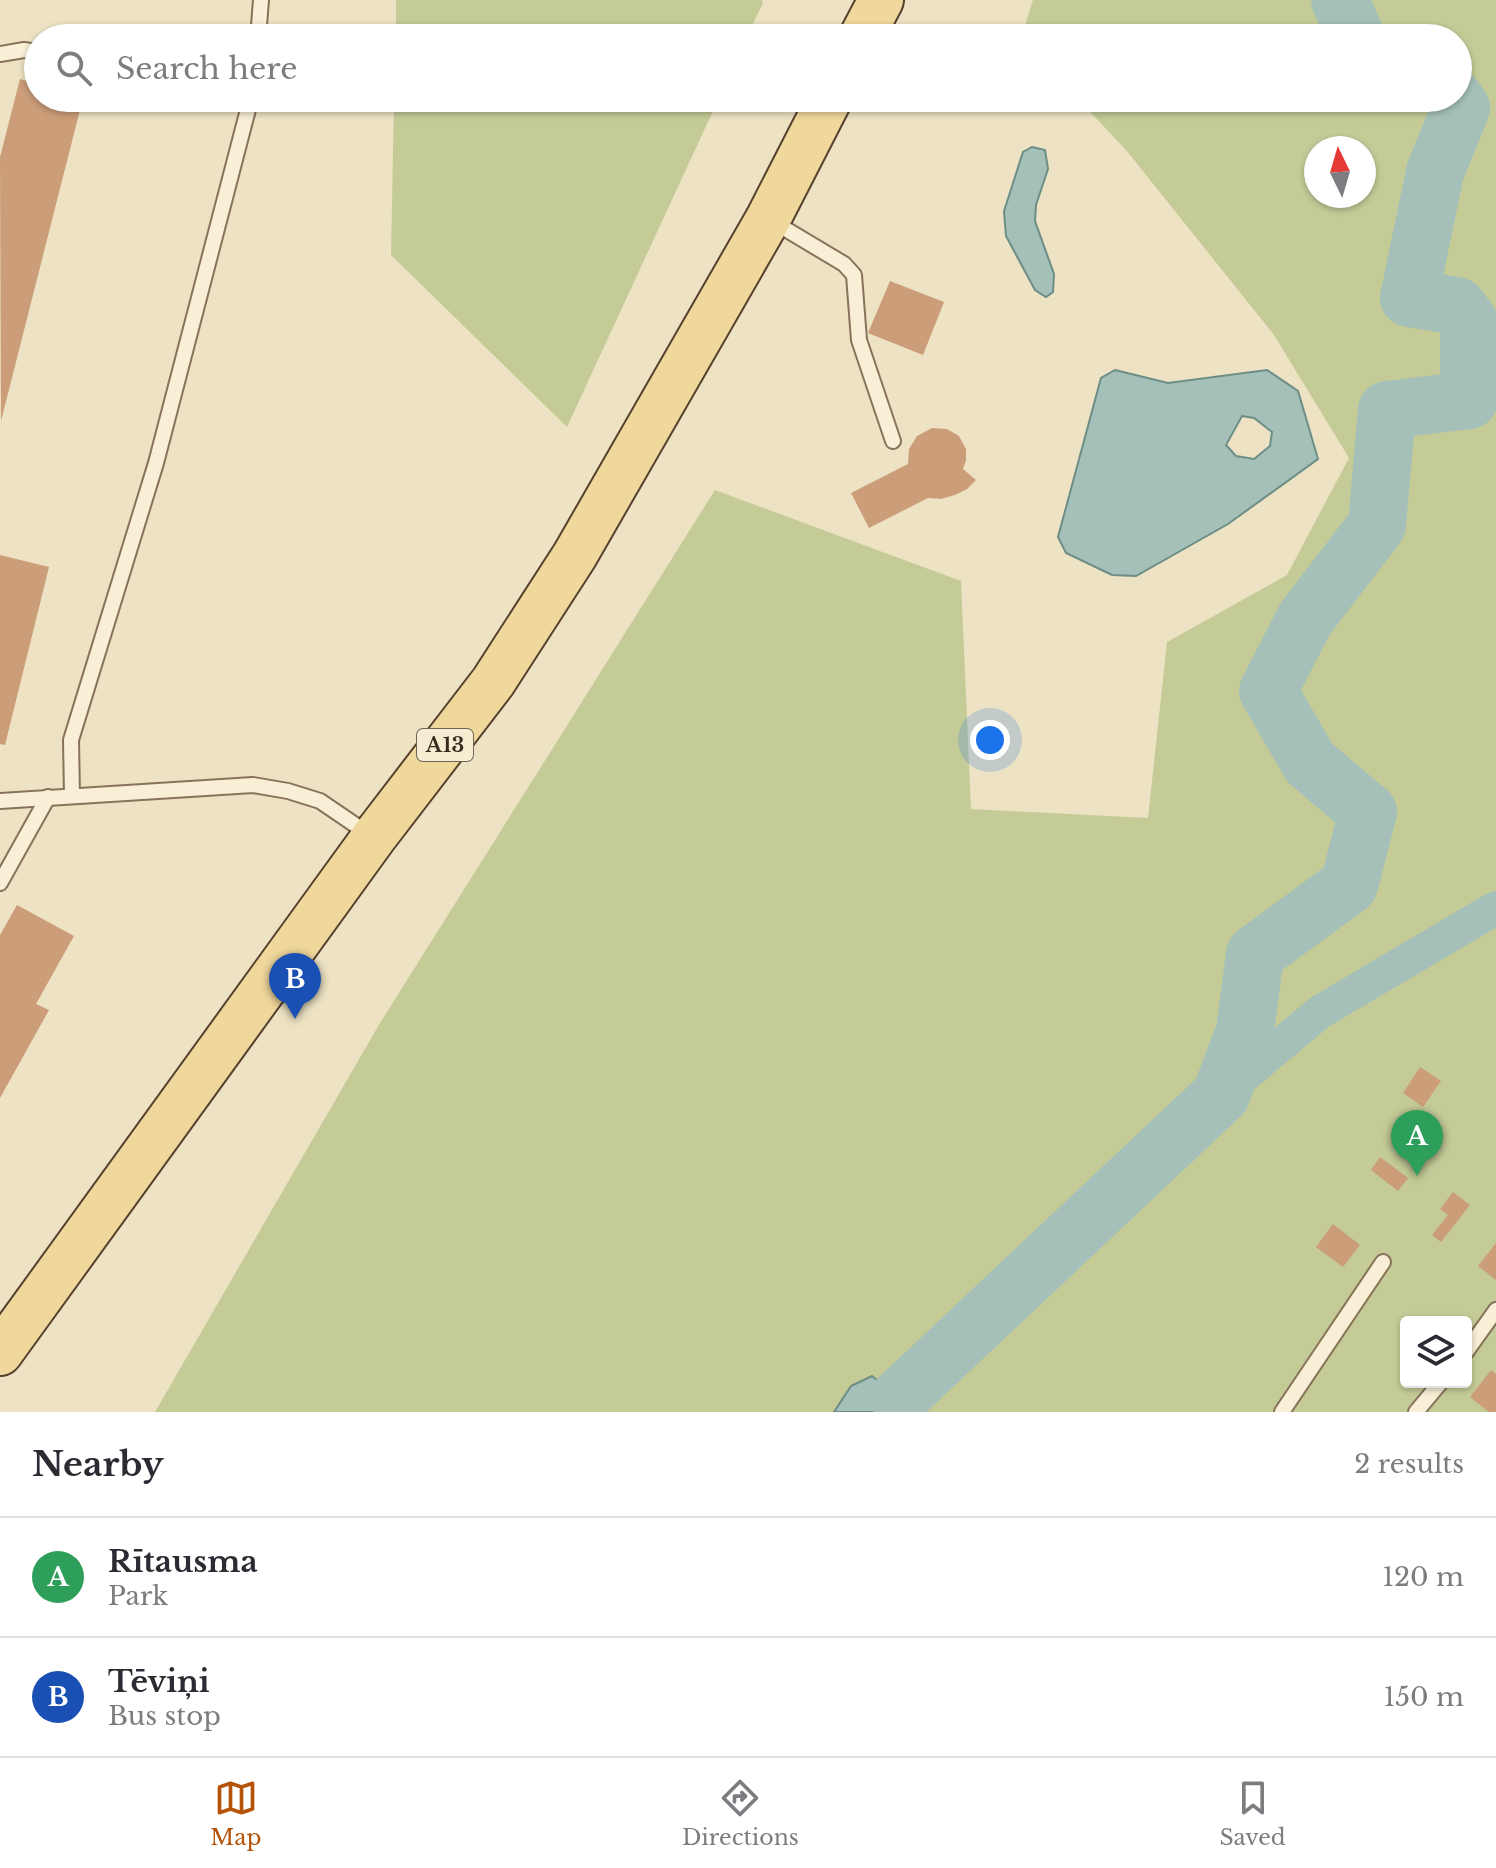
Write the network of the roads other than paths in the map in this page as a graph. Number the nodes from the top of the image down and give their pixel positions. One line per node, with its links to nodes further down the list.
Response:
1 (261, 0): 3 (lane)
2 (881, 0): 4 (main road)
3 (259, 24)
4 (868, 24)
5 (24, 50): 6 (lane)
6 (0, 54)
7 (247, 112): 11 (lane)
8 (823, 112): 9 (main road, A13)
9 (768, 219): 10 (lane); 14 (main road, A13)
10 (893, 441)
11 (72, 795): 12 (lane); 14 (lane)
12 (48, 797): 13 (lane); 15 (lane)
13 (0, 801)
14 (374, 837): 19 (main road, A13)
15 (0, 883)
16 (1383, 1262): 21 (lane)
17 (1496, 1310): 18 (lane)
18 (1472, 1344)
19 (0, 1353)
20 (1436, 1388): 22 (lane)
21 (1282, 1412)
22 (1416, 1412)

